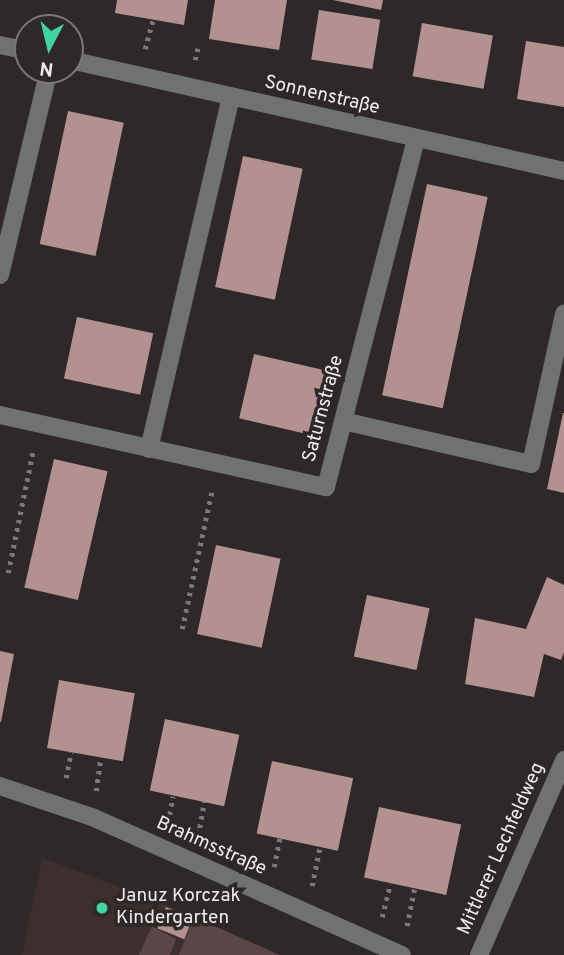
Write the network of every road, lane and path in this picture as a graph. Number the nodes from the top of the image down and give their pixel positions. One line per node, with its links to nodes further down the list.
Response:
1 (84, 64): 3 (street, Sonnenstraße)
2 (45, 84): 6 (street)
3 (231, 96): 4 (street, Sonnenstraße); 11 (street)
4 (415, 140): 5 (street, Sonnenstraße); 9 (street, Saturnstraße)
5 (564, 171)
6 (0, 275)
7 (564, 314): 9 (street)
8 (0, 415): 10 (street, Saturnstraße)
9 (343, 421): 12 (street, Saturnstraße)
10 (39, 424): 11 (street, Saturnstraße); 13 (path)
11 (149, 449): 12 (street, Saturnstraße)
12 (217, 463): 14 (path)
13 (8, 573)
14 (182, 629)
15 (564, 760): 21 (street, Mittlerer Lechfeldweg)
16 (0, 786): 19 (street, Brahmsstraße)
17 (320, 846): 19 (path)
18 (414, 889): 20 (path)
19 (306, 913): 20 (street, Brahmsstraße)
20 (401, 955)
21 (479, 955)

